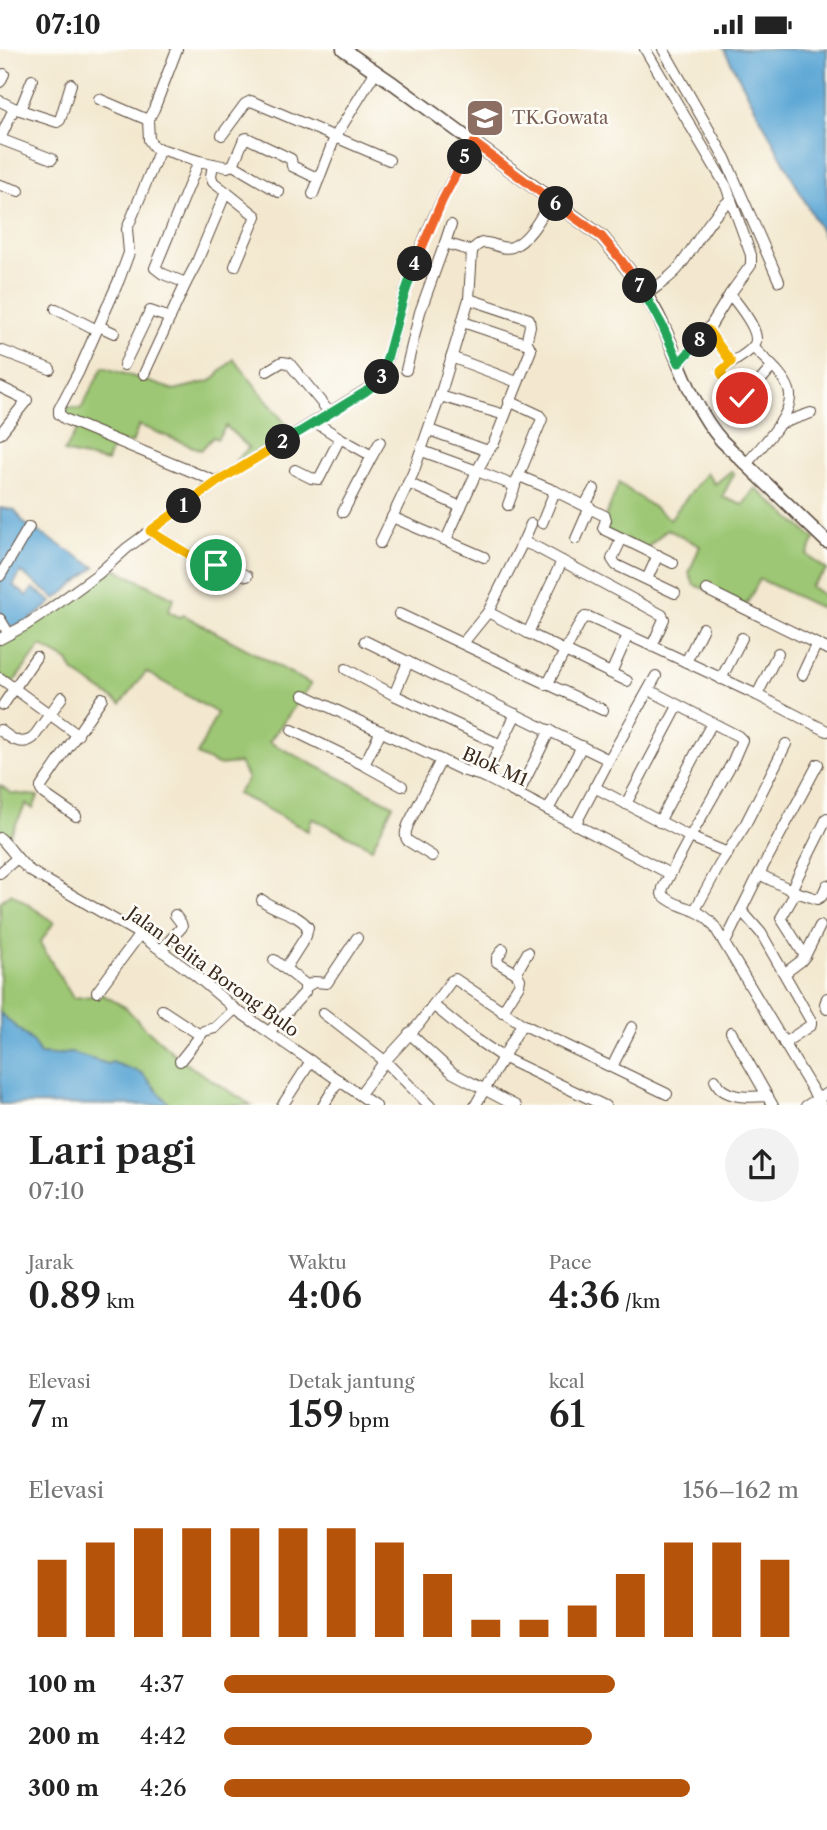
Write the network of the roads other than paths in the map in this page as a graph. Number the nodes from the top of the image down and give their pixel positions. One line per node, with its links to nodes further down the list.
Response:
1 (177, 49): 11 (street)
2 (343, 49): 5 (street)
3 (645, 49): 28 (street)
4 (663, 49): 31 (street)
5 (376, 71): 13 (street); 15 (street)
6 (32, 79): 10 (street)
7 (71, 84): 10 (street)
8 (99, 99): 11 (street)
9 (0, 101): 10 (street)
10 (17, 109): 14 (street)
11 (148, 120): 16 (street)
12 (222, 135): 13 (street)
13 (335, 138): 18 (street); 22 (street)
14 (0, 139): 17 (street)
15 (474, 143): 29 (street); 63 (street)
16 (160, 149): 19 (street); 44 (street)
17 (52, 159)
18 (389, 160)
19 (199, 161): 20 (street); 37 (street)
20 (213, 164): 21 (street); 26 (street)
21 (233, 165): 22 (street); 25 (street)
22 (319, 179): 27 (street)
23 (0, 185): 24 (street)
24 (19, 191)
25 (279, 191)
26 (226, 192): 35 (street); 37 (street)
27 (313, 194)
28 (731, 199): 33 (street); 39 (street)
29 (551, 200): 34 (street); 39 (street)
30 (450, 225): 32 (street)
31 (755, 227): 33 (street); 36 (street)
32 (445, 243): 34 (street); 56 (street)
33 (749, 248): 38 (street)
34 (472, 251): 40 (street)
35 (235, 266)
36 (779, 281)
37 (186, 283): 42 (street)
38 (730, 294): 45 (street); 48 (street)
39 (646, 295): 52 (street)
40 (469, 299): 43 (street); 47 (street)
41 (56, 309): 44 (street)
42 (170, 318): 53 (street); 58 (street)
43 (463, 322): 47 (street); 50 (street)
44 (98, 328): 46 (street); 79 (street)
45 (708, 330): 51 (street); 52 (street)
46 (114, 333)
47 (526, 343): 59 (street)
48 (753, 347): 51 (street); 54 (street)
49 (0, 350): 55 (street)
50 (451, 357): 59 (street); 61 (street)
51 (731, 362): 54 (street)
52 (679, 363): 75 (street)
53 (124, 365)
54 (772, 367): 67 (street)
55 (50, 369)
56 (406, 370)
57 (267, 371): 63 (street)
58 (144, 374)
59 (517, 382): 62 (street)
60 (0, 387): 69 (street)
61 (440, 396): 65 (street); 68 (street)
62 (509, 401): 65 (street); 78 (street)
63 (330, 413): 66 (street)
64 (811, 413): 67 (street)
65 (505, 415): 73 (street)
66 (315, 422): 70 (street); 79 (street)
67 (779, 424): 75 (street)
68 (429, 430): 72 (street); 73 (street)
69 (0, 434)
70 (340, 438): 74 (street); 76 (street)
71 (380, 442): 74 (street)
72 (422, 451): 77 (street); 80 (street)
73 (488, 451): 77 (street)
74 (372, 456): 87 (street)
75 (746, 464): 95 (street)
76 (295, 470)
77 (477, 471): 81 (street); 86 (street)
78 (519, 476): 81 (street); 83 (street)
79 (217, 482): 90 (street)
80 (408, 483): 86 (street); 88 (street)
81 (514, 486): 84 (street)
82 (594, 489): 85 (street)
83 (555, 491): 85 (street); 94 (street)
84 (508, 505)
85 (587, 506): 91 (street); 92 (street)
86 (461, 507): 93 (street)
87 (343, 512)
88 (392, 517): 93 (street); 96 (street)
89 (29, 527): 99 (street)
90 (150, 531): 103 (street); 113 (street)
91 (622, 538): 97 (street); 104 (street)
92 (576, 539)
93 (446, 540): 98 (street)
94 (523, 542): 100 (street); 107 (street)
95 (827, 542)
96 (380, 543)
97 (658, 555): 101 (street); 104 (street)
98 (484, 557)
99 (4, 559): 102 (street)
100 (562, 561): 111 (street); 118 (street)
101 (673, 563)
102 (0, 576)
103 (247, 576)
104 (647, 579): 106 (street)
105 (708, 590): 117 (street)
106 (675, 593)
107 (488, 612): 111 (street); 116 (street)
108 (400, 614): 116 (street)
109 (0, 618): 113 (street)
110 (703, 628): 124 (street)
111 (528, 633): 120 (street)
112 (628, 635): 118 (street); 120 (street); 126 (street)
113 (5, 636)
114 (743, 638): 130 (street)
115 (365, 641): 123 (street)
116 (464, 643): 132 (street)
117 (816, 645): 119 (street); 127 (street)
118 (652, 646): 124 (street)
119 (827, 649)
120 (565, 651): 126 (street); 132 (street)
121 (778, 653): 137 (street)
122 (36, 657): 133 (street)
123 (408, 662): 136 (street); 143 (street)
124 (686, 662): 130 (street)
125 (346, 669): 136 (street)
126 (611, 673): 131 (street)
127 (802, 674)
128 (656, 676): 134 (street)
129 (0, 678): 133 (street)
130 (721, 679): 137 (street)
131 (627, 681)
132 (547, 685): 142 (street)
133 (14, 688): 140 (street); 144 (street)
134 (649, 690): 141 (street); 156 (street)
135 (304, 695): 149 (street, Blok M1)
136 (394, 695): 153 (street)
137 (757, 695): 150 (street)
138 (62, 697): 144 (street)
139 (102, 698): 151 (street)
140 (3, 705)
141 (678, 706): 145 (street); 163 (street)
142 (603, 710)
143 (516, 713): 148 (street); 153 (street)
144 (48, 714): 146 (street); 151 (street)
145 (712, 723): 167 (street); 169 (street)
146 (0, 730)
147 (292, 730): 158 (street)
148 (550, 730): 154 (street); 162 (street)
149 (381, 731): 155 (street, Blok M1); 158 (street)
150 (827, 731)
151 (78, 735): 165 (street)
152 (786, 744): 171 (street)
153 (501, 745): 159 (street)
154 (582, 746): 156 (street); 164 (street)
155 (440, 760): 159 (street, Blok M1); 172 (street)
156 (609, 760): 161 (street)
157 (818, 764): 176 (street)
158 (364, 765): 160 (street)
159 (485, 777): 162 (street, Blok M1)
160 (402, 786)
161 (594, 787): 163 (street); 168 (street)
162 (517, 794): 164 (street, Blok M1)
163 (626, 804): 167 (street)
164 (548, 810): 168 (street, Blok M1)
165 (76, 816)
166 (827, 818): 176 (street)
167 (659, 822): 169 (street)
168 (575, 825): 175 (street, Blok M1)
169 (690, 837): 171 (street); 175 (street)
170 (0, 838): 173 (street, Jalan Pelita Borong Bulo)
171 (728, 853): 179 (street)
172 (432, 856)
173 (17, 859): 174 (street); 183 (street, Jalan Pelita Borong Bulo)
174 (0, 873)
175 (670, 874): 179 (street)
176 (759, 874): 180 (street)
177 (827, 885): 189 (street)
178 (262, 900): 191 (street)
179 (695, 910): 185 (street)
180 (741, 910): 185 (street); 193 (street)
181 (175, 915): 187 (street)
182 (820, 926): 189 (street)
183 (140, 934): 187 (street, Jalan Pelita Borong Bulo); 195 (street)
184 (357, 938): 194 (street)
185 (725, 943): 209 (street)
186 (503, 949): 192 (street)
187 (161, 950): 198 (street, Jalan Pelita Borong Bulo)
188 (527, 952): 192 (street)
189 (804, 956): 193 (street)
190 (274, 960): 191 (street)
191 (285, 969): 194 (street)
192 (516, 973): 201 (street)
193 (785, 974): 209 (street)
194 (306, 988): 206 (street)
195 (97, 992)
196 (827, 997): 199 (street)
197 (433, 1005): 201 (street); 207 (street); 210 (street)
198 (235, 1009): 206 (street, Jalan Pelita Borong Bulo); 208 (street)
199 (827, 1009)
200 (162, 1010): 208 (street)
201 (502, 1012): 203 (street)
202 (323, 1013): 213 (street)
203 (522, 1024): 210 (street); 214 (street)
204 (632, 1027): 214 (street)
205 (731, 1032): 221 (street)
206 (269, 1033): 212 (street, Jalan Pelita Borong Bulo)
207 (409, 1033): 213 (street); 217 (street)
208 (200, 1035): 211 (street)
209 (784, 1043): 220 (street)
210 (502, 1058): 217 (street); 228 (street)
211 (180, 1061)
212 (311, 1061): 215 (street, Jalan Pelita Borong Bulo); 222 (street)
213 (385, 1061): 219 (street); 225 (street)
214 (612, 1067): 218 (street)
215 (339, 1080): 219 (street, Jalan Pelita Borong Bulo); 223 (street)
216 (715, 1080): 221 (street)
217 (483, 1090): 226 (street); 227 (street)
218 (667, 1094)
219 (362, 1099): 224 (street, Jalan Pelita Borong Bulo)
220 (822, 1099): 229 (street)
221 (771, 1100)
222 (282, 1105)
223 (323, 1105)
224 (376, 1105)
225 (430, 1105)
226 (475, 1105)
227 (516, 1105)
228 (602, 1105)
229 (806, 1105)

